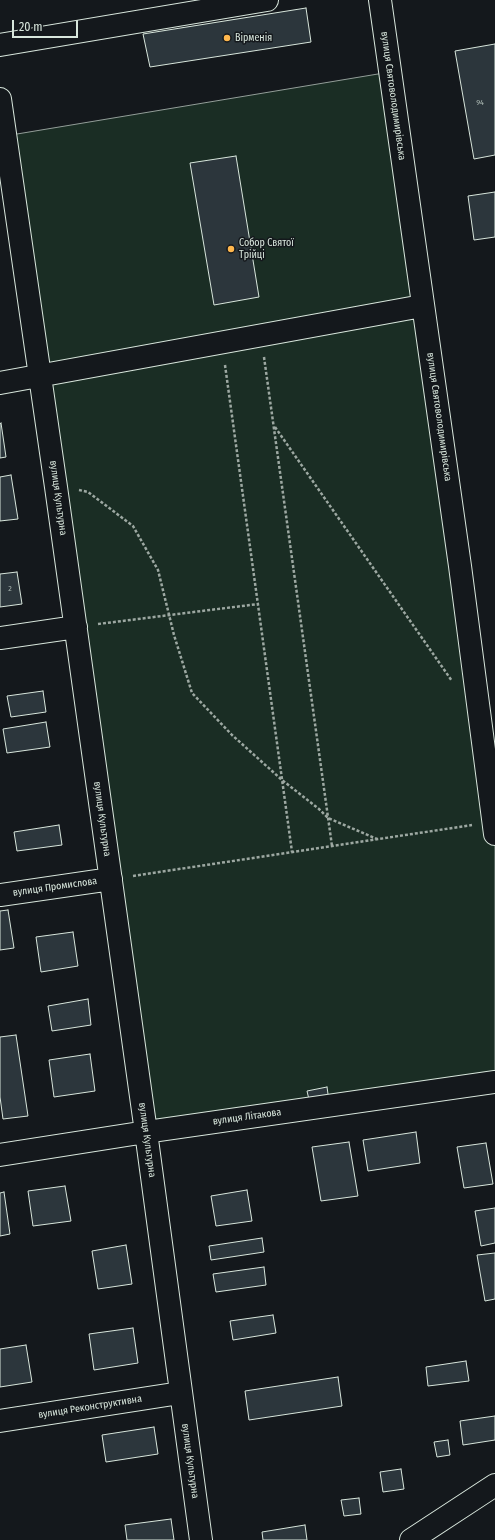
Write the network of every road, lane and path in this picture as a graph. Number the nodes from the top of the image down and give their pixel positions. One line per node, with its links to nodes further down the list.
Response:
1 (267, 0): 3 (street)
2 (380, 0): 5 (street, вулиця Святоволодимирівська)
3 (0, 45)
4 (0, 99): 8 (street, вулиця Культурна)
5 (422, 306): 6 (street); 19 (street, вулиця Святоволодимирівська)
6 (261, 335): 7 (street); 10 (path)
7 (222, 343): 8 (street); 12 (path)
8 (41, 376): 9 (street); 11 (street, вулиця Культурна)
9 (0, 383)
10 (274, 426): 16 (path); 18 (path)
11 (56, 487): 13 (path); 14 (street, вулиця Культурна)
12 (258, 604): 13 (path); 17 (path)
13 (169, 615): 14 (path); 17 (path)
14 (76, 627): 15 (street); 23 (street, вулиця Культурна)
15 (0, 638)
16 (454, 684)
17 (282, 780): 18 (path); 22 (path)
18 (328, 818): 20 (path); 21 (path)
19 (494, 827): 20 (path)
20 (377, 839): 21 (path)
21 (332, 846): 22 (path)
22 (292, 852): 23 (path)
23 (110, 879): 24 (street, вулиця Промислова); 26 (street, вулиця Культурна)
24 (0, 895)
25 (495, 1082): 26 (street, вулиця Літакова)
26 (146, 1132): 27 (street, вулиця Літакова); 28 (street, вулиця Культурна)
27 (0, 1155)
28 (180, 1393): 29 (street, вулиця Реконструктивна); 31 (street, вулиця Культурна)
29 (0, 1421)
30 (495, 1485): 32 (street)
31 (200, 1540)
32 (411, 1540)

